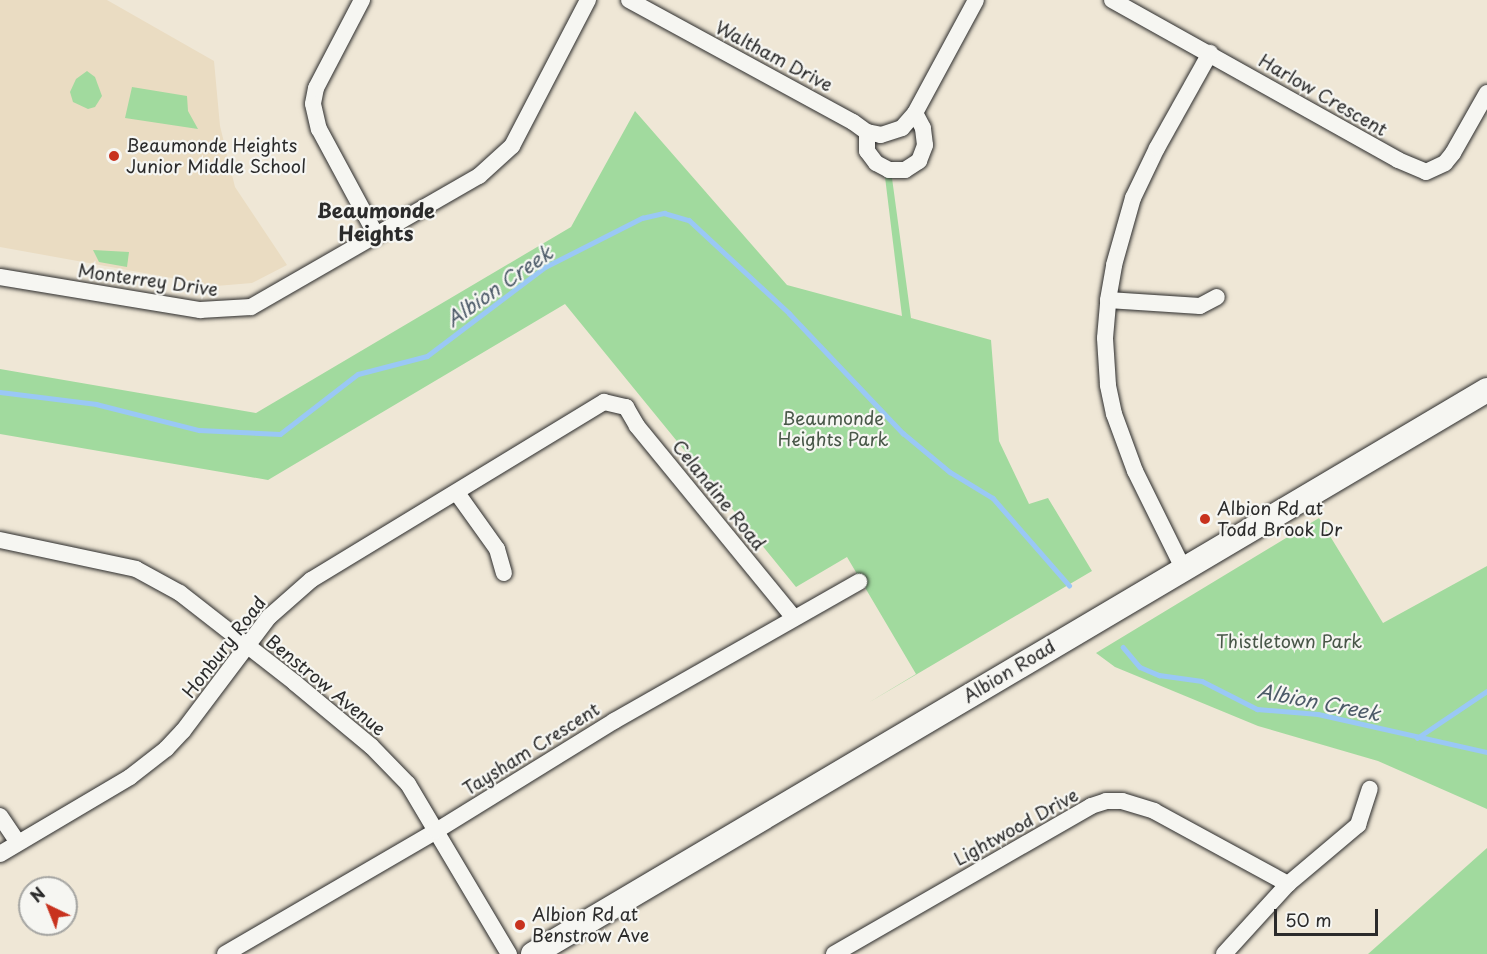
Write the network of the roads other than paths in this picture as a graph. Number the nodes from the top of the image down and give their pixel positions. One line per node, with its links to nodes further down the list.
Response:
1 (362, 0): 10 (street)
2 (588, 0): 10 (street, Monterrey Drive)
3 (629, 0): 9 (street, Waltham Drive)
4 (976, 0): 8 (street)
5 (1112, 0): 6 (street, Harlow Crescent)
6 (1210, 53): 7 (street, Harlow Crescent); 13 (street)
7 (1487, 93)
8 (915, 113): 9 (street); 9 (street)
9 (867, 132)
10 (376, 235): 11 (street, Monterrey Drive)
11 (0, 277)
12 (1217, 297): 13 (street)
13 (1108, 300): 18 (street)
14 (1487, 390): 18 (main road, Albion Road)
15 (610, 402): 16 (street, Honbury Road); 21 (street, Celandine Road)
16 (457, 493): 19 (street); 22 (street, Honbury Road)
17 (0, 540): 22 (street, Benstrow Avenue)
18 (1183, 568): 31 (main road, Albion Road)
19 (504, 573)
20 (859, 582): 21 (street, Taysham Crescent)
21 (794, 618): 25 (street, Taysham Crescent)
22 (248, 647): 25 (street, Benstrow Avenue); 26 (street, Honbury Road)
23 (1371, 789): 28 (street)
24 (0, 816): 26 (street)
25 (436, 831): 29 (street, Taysham Crescent); 30 (street, Benstrow Avenue)
26 (18, 843): 27 (street, Honbury Road)
27 (0, 854)
28 (1288, 884): 32 (street, Lightwood Drive); 33 (street)
29 (225, 954)
30 (508, 954)
31 (533, 954)
32 (834, 954)
33 (1224, 954)

